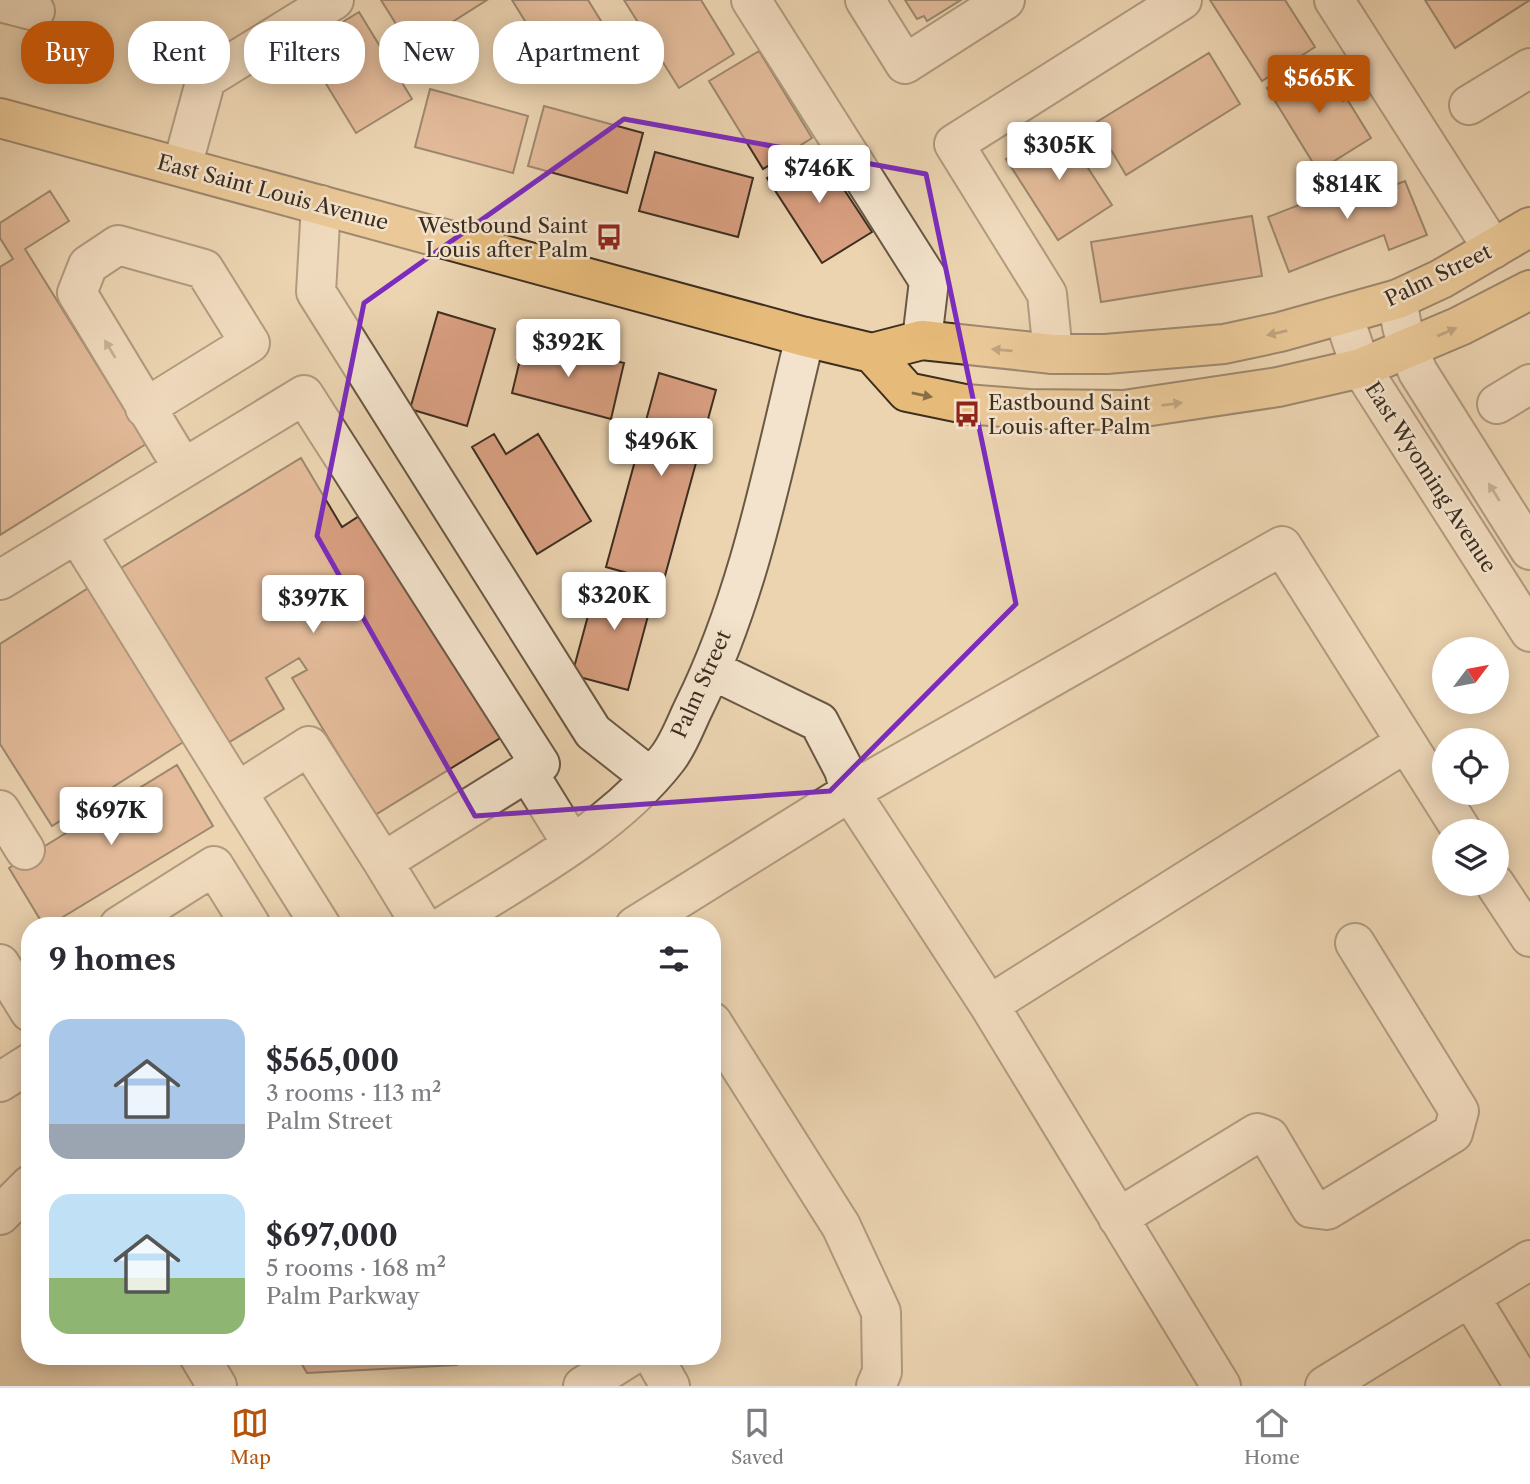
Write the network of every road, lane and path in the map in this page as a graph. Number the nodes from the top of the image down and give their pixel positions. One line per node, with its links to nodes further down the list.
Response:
1 (28, 0): 8 (street)
2 (334, 0): 12 (street)
3 (751, 0): 20 (street)
4 (865, 0): 5 (street)
5 (1005, 0)
6 (1182, 0): 23 (street)
7 (1334, 0): 15 (street)
8 (0, 2)
9 (1530, 68): 10 (street)
10 (1469, 105)
11 (0, 118): 12 (main road, East Saint Louis Avenue)
12 (181, 167): 13 (main road, East Saint Louis Avenue)
13 (321, 205): 19 (main road, East Saint Louis Avenue); 36 (street)
14 (1530, 227): 15 (main road, Palm Street)
15 (1493, 249): 17 (main road, Palm Street)
16 (1530, 290): 21 (main road, one-way to 16)
17 (1398, 299): 18 (main road, Palm Street); 21 (street, East Wyoming Avenue)
18 (1343, 316): 23 (main road, East Saint Louis Avenue, one-way to 23); 24 (street, East Wyoming Avenue)
19 (805, 337): 22 (main road, East Saint Louis Avenue); 33 (street, Palm Street)
20 (922, 340): 22 (main road, East Saint Louis Avenue); 23 (main road, East Saint Louis Avenue, one-way to 20)
21 (1408, 349): 24 (main road); 30 (street, East Wyoming Avenue, one-way to 21)
22 (872, 353): 24 (main road, one-way to 24)
23 (1053, 354)
24 (1361, 368): 32 (street, East Wyoming Avenue)
25 (1530, 384): 26 (street)
26 (1497, 404)
27 (145, 408): 27 (street, one-way to 27); 28 (street)
28 (183, 468): 29 (street); 35 (street)
29 (77, 534): 31 (street); 37 (street)
30 (1530, 550)
31 (0, 580)
32 (1530, 632)
33 (712, 670): 36 (street, Palm Street); 38 (street)
34 (1405, 743): 38 (street); 40 (street); 53 (street)
35 (527, 771): 41 (street); 43 (street)
36 (650, 777): 41 (street, Palm Street)
37 (237, 792): 43 (street); 47 (street)
38 (850, 792): 50 (street); 53 (street)
39 (0, 810): 42 (street)
40 (1454, 819)
41 (572, 844): 49 (street, Palm Street)
42 (25, 850)
43 (383, 863): 48 (street)
44 (1503, 896): 51 (street)
45 (133, 917): 46 (street)
46 (246, 917)
47 (315, 917)
48 (416, 917)
49 (458, 917)
50 (654, 917)
51 (1530, 937)
52 (1355, 943): 59 (street)
53 (989, 1004): 59 (street)
54 (721, 1036): 68 (street)
55 (21, 1069): 56 (street)
56 (0, 1082)
57 (21, 1194): 58 (street)
58 (0, 1215)
59 (1118, 1218): 69 (street)
60 (1530, 1260): 61 (street)
61 (1471, 1297): 70 (street); 71 (street)
62 (204, 1365): 65 (street)
63 (617, 1365): 66 (street)
64 (658, 1365): 67 (street)
65 (217, 1386)
66 (583, 1386)
67 (670, 1386)
68 (876, 1386)
69 (1221, 1386)
70 (1325, 1386)
71 (1524, 1386)

